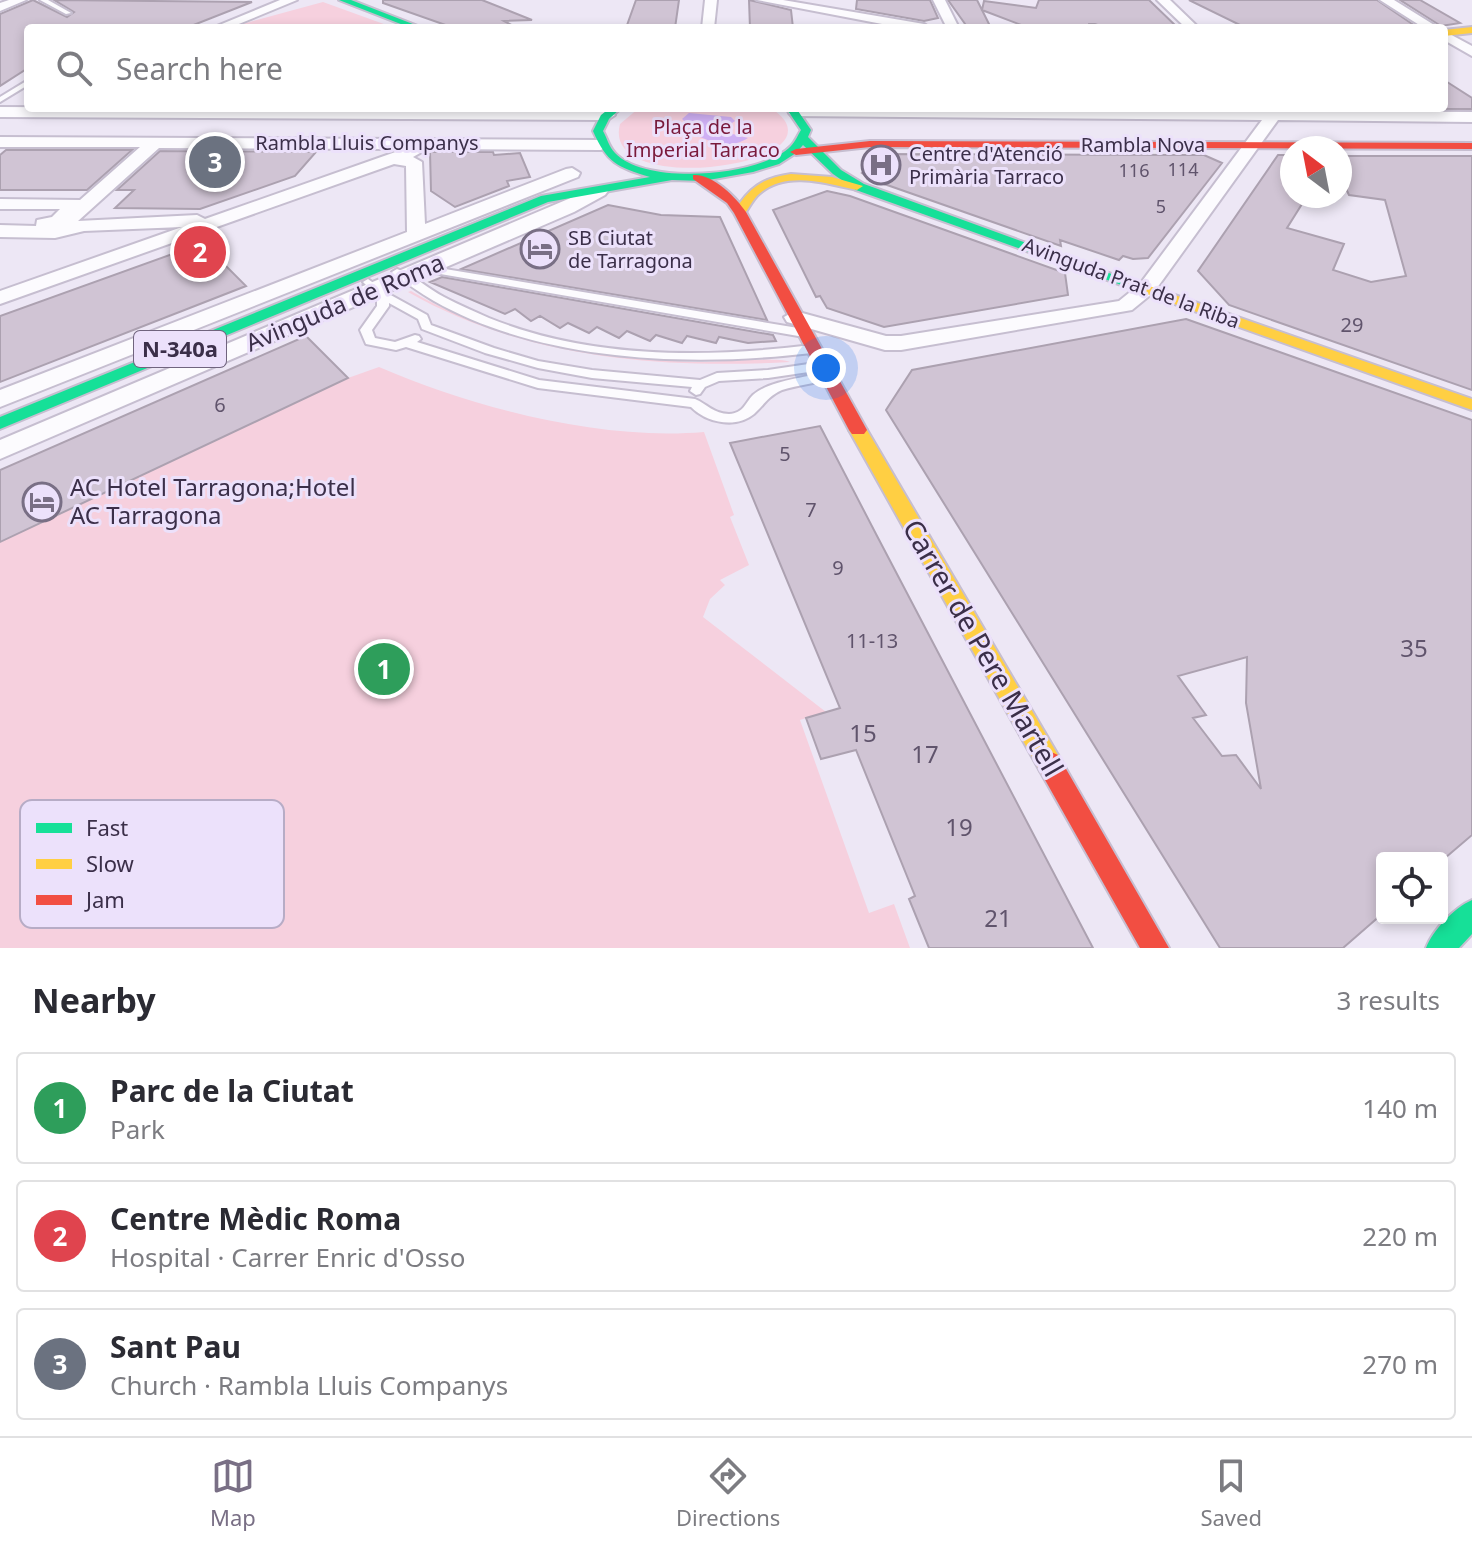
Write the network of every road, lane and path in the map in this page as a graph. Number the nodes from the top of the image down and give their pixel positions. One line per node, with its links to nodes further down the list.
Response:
1 (20, 0): 11 (street)
2 (35, 0): 12 (lane)
3 (43, 0): 13 (lane)
4 (291, 0): 14 (street)
5 (343, 0): 15 (main road)
6 (711, 0): 16 (street)
7 (763, 0): 17 (street)
8 (939, 0): 18 (street)
9 (1163, 0): 19 (street)
10 (1386, 0): 20 (street)
11 (0, 7)
12 (59, 13)
13 (68, 13)
14 (228, 24)
15 (408, 24)
16 (708, 24)
17 (901, 24)
18 (951, 24)
19 (1189, 24)
20 (1426, 24)
21 (1472, 30): 22 (main road)
22 (1448, 33)
23 (1448, 37): 24 (street)
24 (1472, 52)
25 (24, 83): 26 (lane)
26 (0, 98)
27 (24, 111): 28 (street, Rambla Lluis Companys)
28 (0, 112)
29 (466, 112): 34 (street, Rambla Lluis Companys)
30 (591, 112): 34 (street, Rambla Lluis Companys)
31 (608, 112): 44 (main road)
32 (795, 112): 45 (main road)
33 (863, 112): 36 (street, Rambla Nova)
34 (554, 114): 42 (street)
35 (1472, 117): 36 (street, Rambla Nova)
36 (1275, 118): 38 (street); 39 (street, Rambla Nova)
37 (847, 128): 38 (street, Rambla Nova)
38 (1246, 131): 43 (main road, Rambla Nova); 45 (main road, Rambla Nova); 64 (street)
39 (1472, 131)
40 (0, 142): 41 (street, Rambla Lluis Companys)
41 (156, 142): 46 (street, Rambla Lluis Companys); 54 (street)
42 (541, 143): 44 (street, Rambla Lluis Companys); 46 (street, Rambla Lluis Companys)
43 (1472, 146)
44 (603, 147): 47 (main road, Avinguda de Roma); 48 (main road)
45 (804, 147): 49 (main road); 50 (main road, Avinguda Prat de la Riba)
46 (394, 151): 56 (street); 60 (street)
47 (572, 173): 52 (main road, Avinguda de Roma); 60 (street, Avinguda de Roma)
48 (673, 176): 49 (main road); 51 (main road, Avinguda de Roma)
49 (697, 177): 55 (main road)
50 (860, 187): 55 (main road); 64 (main road, Avinguda Prat de la Riba)
51 (599, 191): 52 (main road, Avinguda de Roma); 61 (street, Avinguda de Roma)
52 (545, 199): 62 (main road, Avinguda de Roma)
53 (0, 201): 54 (street); 57 (street)
54 (91, 201): 59 (street)
55 (740, 212): 69 (main road, Carrer de Pere Martell)
56 (225, 220): 59 (street); 65 (street)
57 (0, 223)
58 (0, 231): 59 (street)
59 (55, 232)
60 (416, 233): 75 (street, Avinguda de Roma)
61 (427, 269): 62 (street, Avinguda de Roma); 69 (lane)
62 (396, 271): 63 (street, Avinguda de Roma); 69 (lane)
63 (373, 287): 66 (lane); 67 (lane); 78 (main road, Avinguda de Roma / N-340a); 79 (street, Avinguda de Roma)
64 (1147, 288): 69 (street); 77 (main road, Avinguda Prat de la Riba)
65 (0, 298)
66 (410, 312): 67 (lane); 68 (lane)
67 (376, 319): 70 (lane)
68 (426, 327): 70 (lane); 73 (lane)
69 (804, 333): 71 (main road, Carrer de Pere Martell)
70 (407, 343): 76 (lane)
71 (824, 371): 72 (lane); 74 (lane); 81 (main road, Carrer de Pere Martell)
72 (736, 377): 73 (lane); 74 (lane)
73 (701, 384): 76 (lane)
74 (758, 398): 76 (lane)
75 (0, 399)
76 (695, 403)
77 (1472, 405)
78 (0, 423)
79 (0, 450)
80 (1472, 914): 82 (main road)
81 (1155, 948)
82 (1440, 948)

